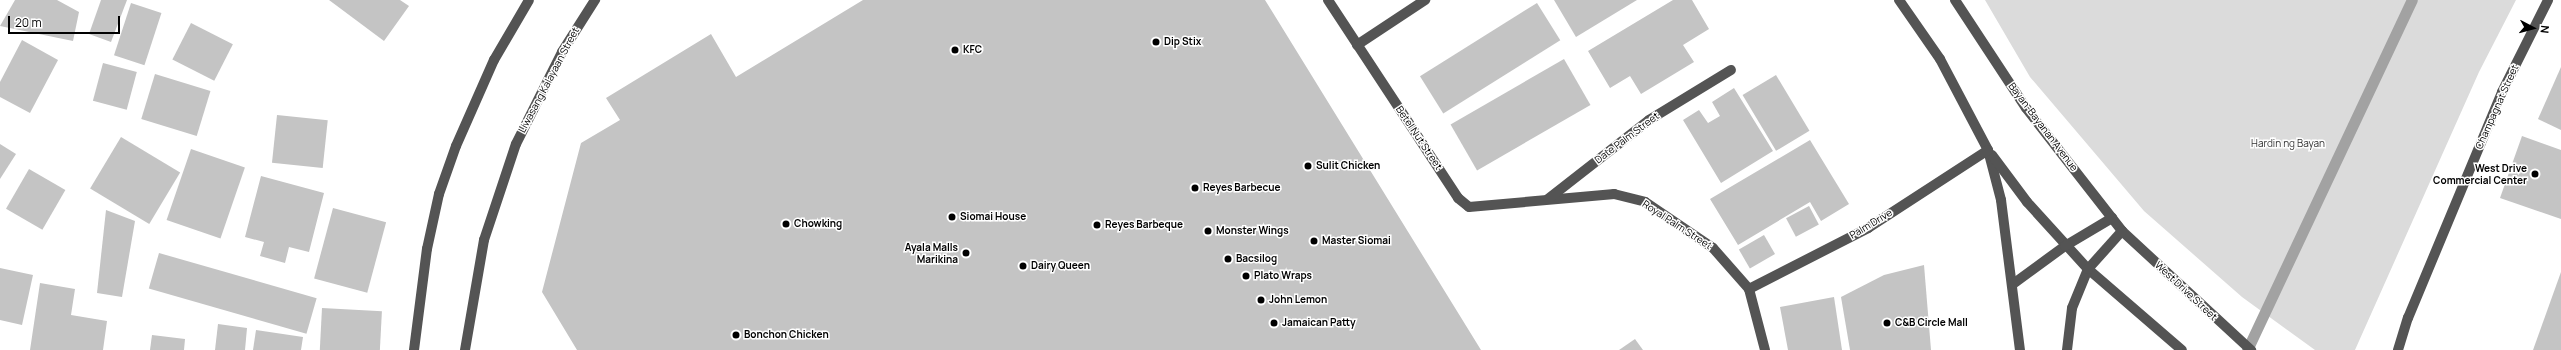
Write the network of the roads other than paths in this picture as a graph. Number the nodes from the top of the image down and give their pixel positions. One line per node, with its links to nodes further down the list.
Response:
1 (529, 0): 18 (street)
2 (595, 0): 19 (street, Liwasang Kalayaan Street)
3 (1328, 0): 8 (street, Betel Nut Street)
4 (1425, 0): 8 (street)
5 (1899, 0): 10 (street)
6 (1955, 0): 12 (street, Bayan-Bayanan Avenue)
7 (2548, 0): 25 (street, Champagnat Street)
8 (1357, 45): 11 (street, Betel Nut Street)
9 (1731, 70): 11 (street, Date Palm Street)
10 (1988, 150): 14 (street); 16 (street); 17 (street, Palm Drive)
11 (1548, 199): 17 (street, Royal Palm Street)
12 (2112, 218): 13 (street, Bayan-Bayanan Avenue); 14 (street)
13 (2122, 231): 15 (street); 24 (street, West Drive Street)
14 (2065, 246): 15 (street); 16 (street)
15 (2088, 269): 22 (street); 23 (street)
16 (2013, 284): 21 (street)
17 (1749, 289): 20 (street, Royal Palm Street)
18 (414, 350)
19 (466, 350)
20 (1765, 350)
21 (2020, 350)
22 (2067, 350)
23 (2182, 350)
24 (2251, 350)
25 (2398, 350)

